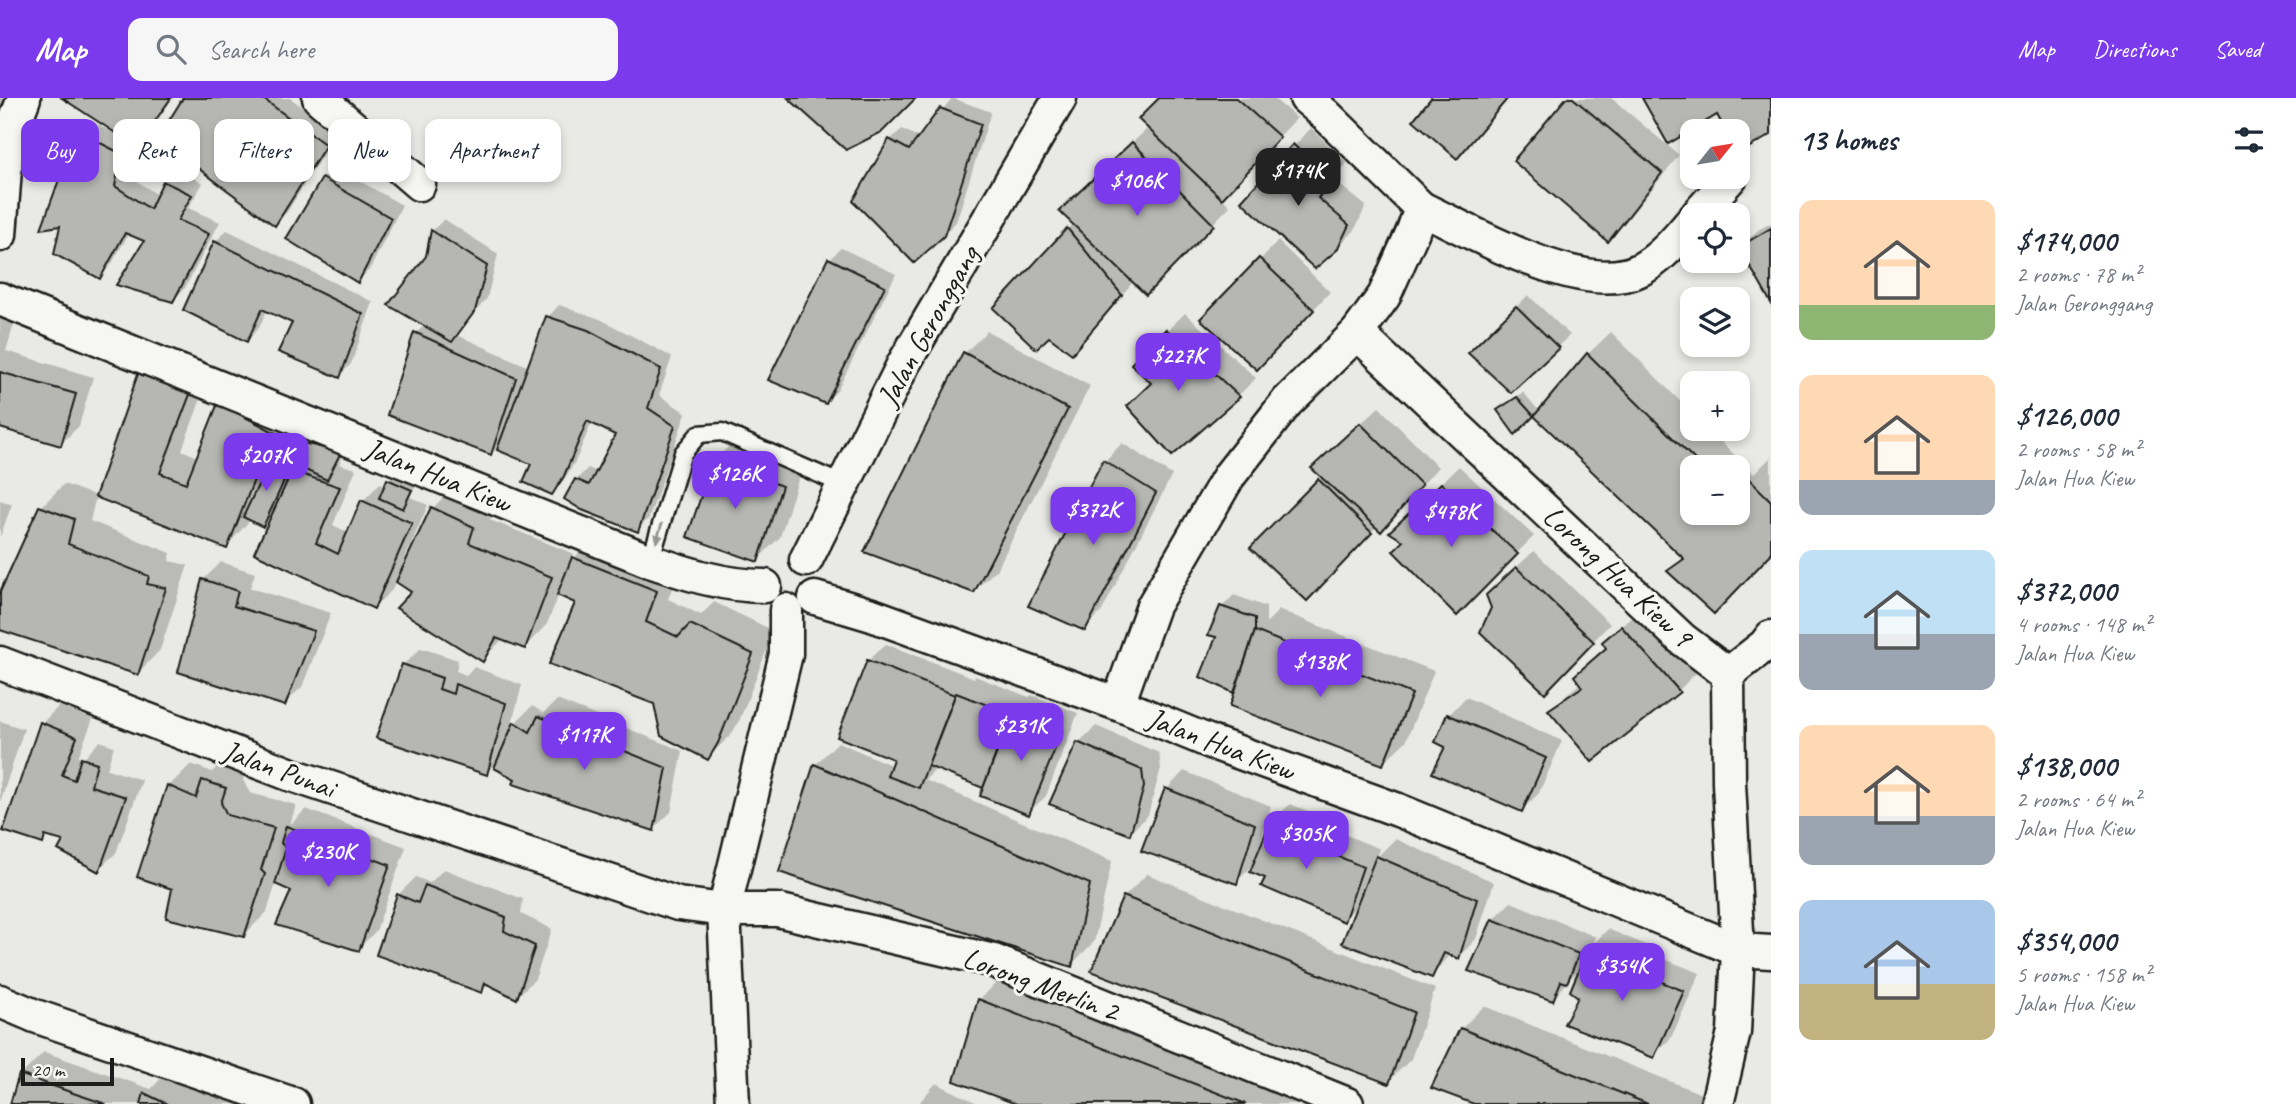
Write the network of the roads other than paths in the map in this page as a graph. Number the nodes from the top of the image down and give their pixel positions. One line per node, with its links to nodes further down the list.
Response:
1 (24, 98): 10 (street)
2 (319, 98): 5 (street)
3 (1060, 98): 13 (street, Jalan Geronggang)
4 (1324, 103): 8 (street)
5 (419, 184)
6 (1720, 189): 7 (street)
7 (1708, 203)
8 (1420, 208): 9 (street); 12 (street)
9 (1680, 233)
10 (0, 234)
11 (0, 299): 15 (street, Jalan Hua Kiew)
12 (1357, 333): 21 (street, Lorong Hua Kiew 9); 22 (street)
13 (844, 485): 14 (street, Jalan Geronggang); 15 (lane, one-way to 15)
14 (806, 560): 16 (street); 17 (street)
15 (650, 561): 16 (street, Jalan Hua Kiew)
16 (765, 586): 18 (street)
17 (816, 598): 18 (street); 22 (street, Jalan Hua Kiew)
18 (786, 610): 23 (street)
19 (1771, 637): 21 (street)
20 (0, 663): 23 (street, Jalan Punai)
21 (1728, 674): 24 (street)
22 (1118, 704): 24 (street, Jalan Hua Kiew)
23 (724, 910): 28 (street); 29 (street, Lorong Merlin 2)
24 (1738, 950): 25 (street, Jalan Hua Kiew); 30 (street)
25 (1771, 952)
26 (0, 1001): 27 (street)
27 (293, 1104)
28 (733, 1104)
29 (1347, 1104)
30 (1717, 1104)

